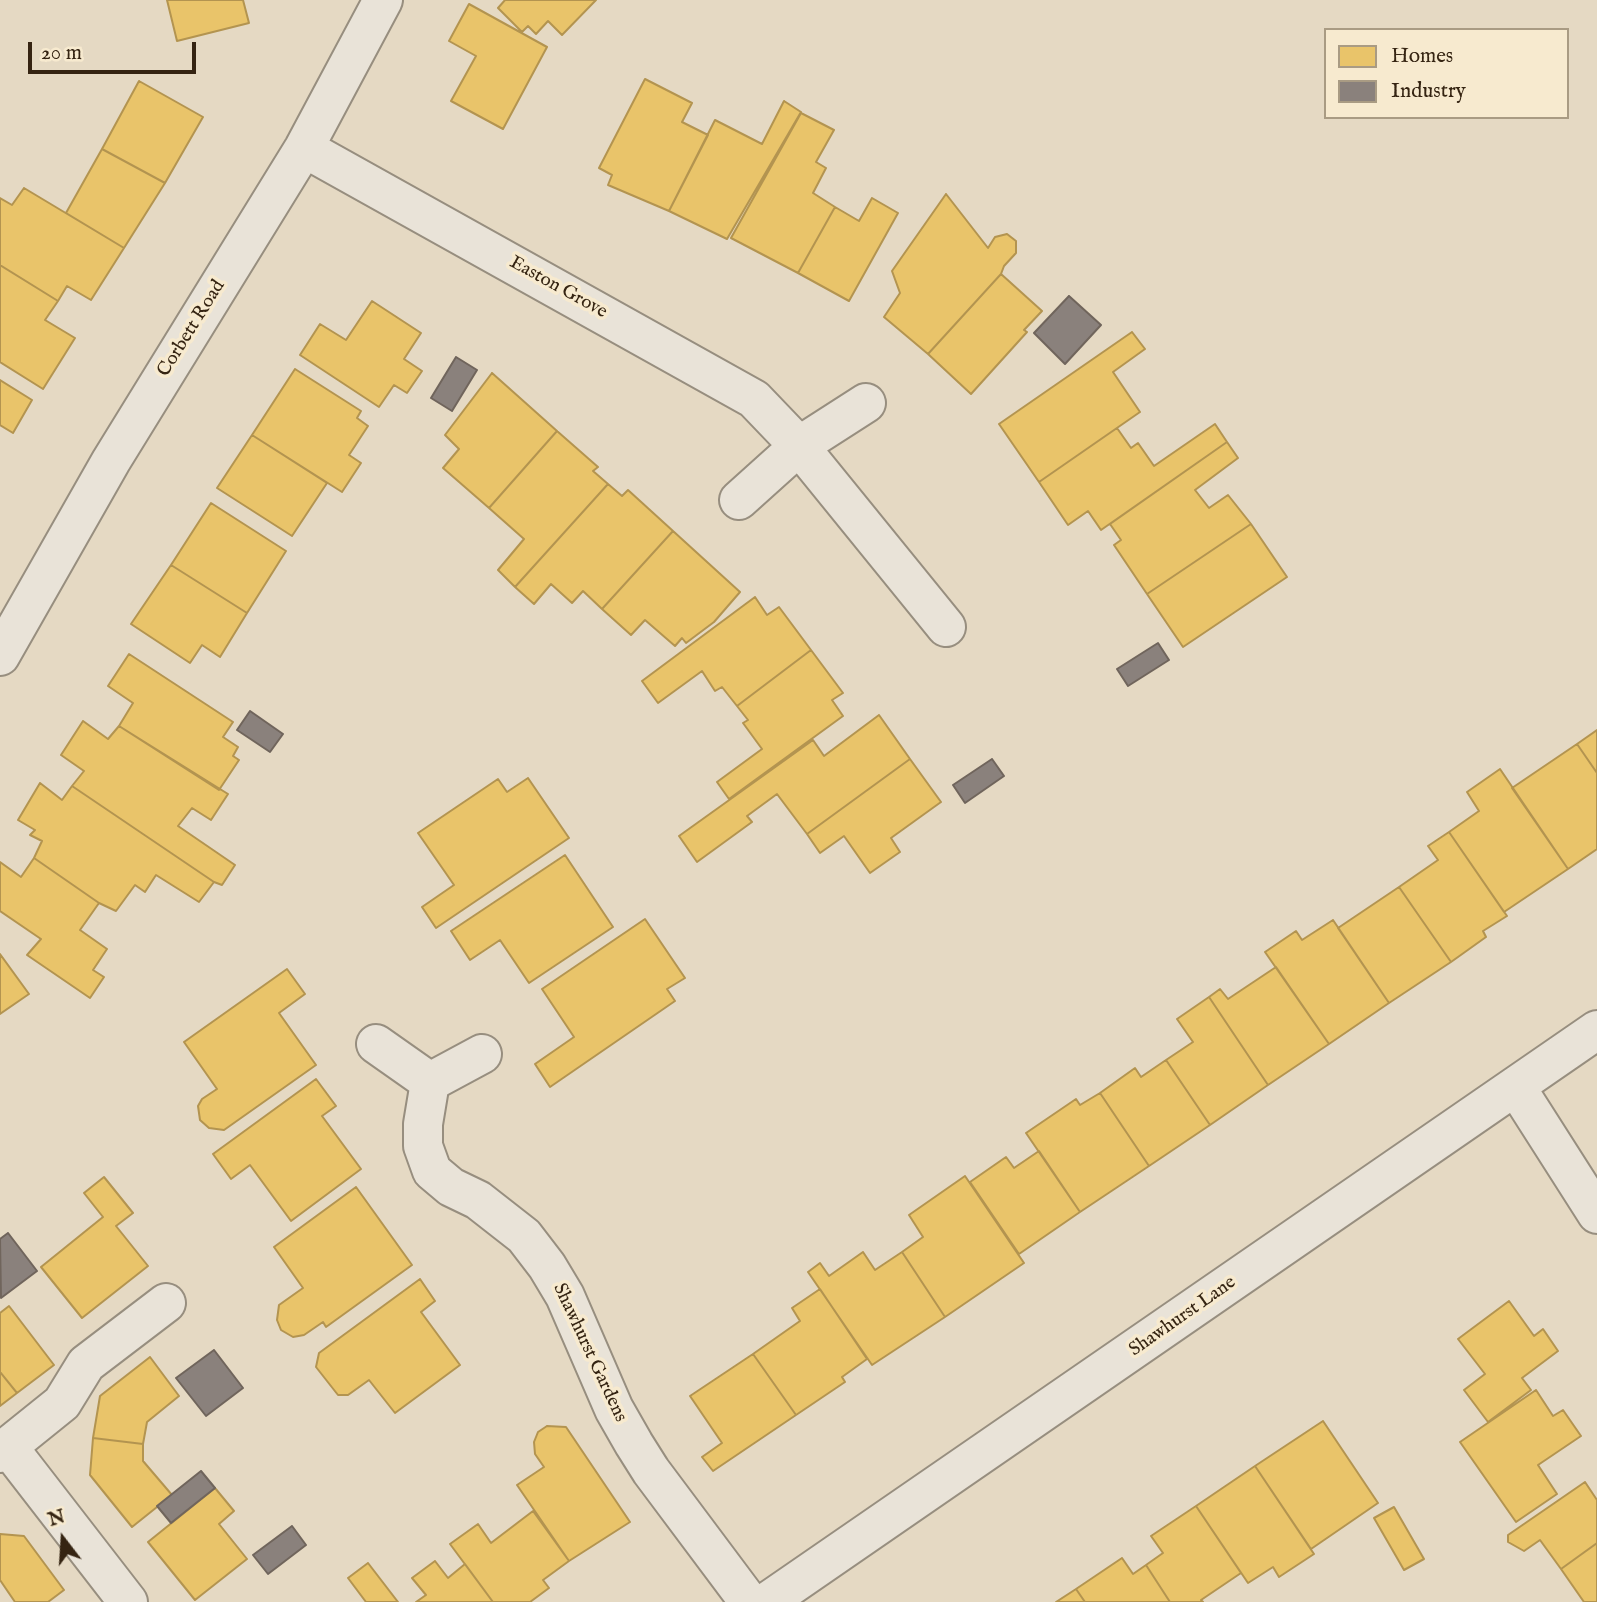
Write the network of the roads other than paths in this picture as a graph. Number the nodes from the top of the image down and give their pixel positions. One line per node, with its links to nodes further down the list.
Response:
1 (383, 0): 2 (street, Corbett Road)
2 (304, 148): 4 (street, Easton Grove); 7 (street, Corbett Road)
3 (866, 403): 4 (street)
4 (799, 446): 5 (street); 6 (street, Easton Grove)
5 (739, 500)
6 (946, 627)
7 (0, 656)
8 (1597, 1030): 12 (street, Shawhurst Lane)
9 (376, 1044): 11 (street)
10 (482, 1055): 11 (street)
11 (430, 1082): 17 (street, Shawhurst Gardens)
12 (1517, 1087): 13 (street); 18 (street, Shawhurst Lane)
13 (1597, 1214)
14 (166, 1303): 15 (street)
15 (4, 1450): 16 (street)
16 (128, 1602)
17 (749, 1602)
18 (767, 1602)

